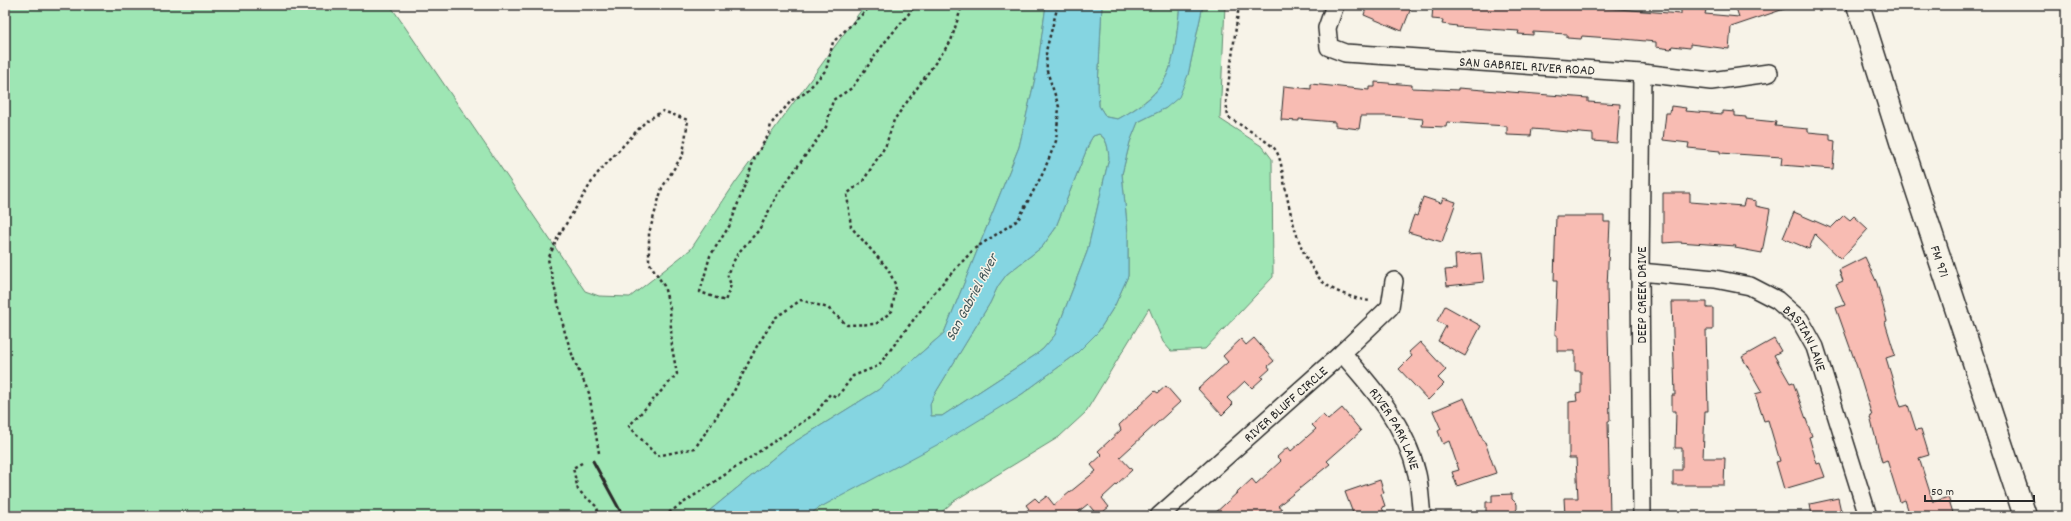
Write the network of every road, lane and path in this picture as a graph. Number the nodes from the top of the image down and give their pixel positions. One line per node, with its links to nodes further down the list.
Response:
1 (872, 5): 2 (path)
2 (916, 5)
3 (962, 5): 14 (path)
4 (1058, 5): 17 (path)
5 (1239, 5): 12 (path)
6 (1335, 5): 8 (street, SAN GABRIEL RIVER ROAD)
7 (1858, 5): 22 (main road, FM 971 / FM 971)
8 (1642, 73): 9 (street, SAN GABRIEL RIVER ROAD); 10 (street, DEEP CREEK DRIVE)
9 (1769, 73)
10 (1640, 272): 20 (street, DEEP CREEK DRIVE); 21 (street, BASTIAN LANE)
11 (1394, 281): 13 (street, RIVER BLUFF CIRCLE)
12 (1370, 300)
13 (1342, 353): 18 (street, RIVER BLUFF CIRCLE); 19 (street, RIVER PARK LANE)
14 (599, 453)
15 (582, 463): 16 (path)
16 (599, 516)
17 (664, 516)
18 (1159, 516)
19 (1422, 516)
20 (1642, 516)
21 (1868, 516)
22 (2024, 516)

